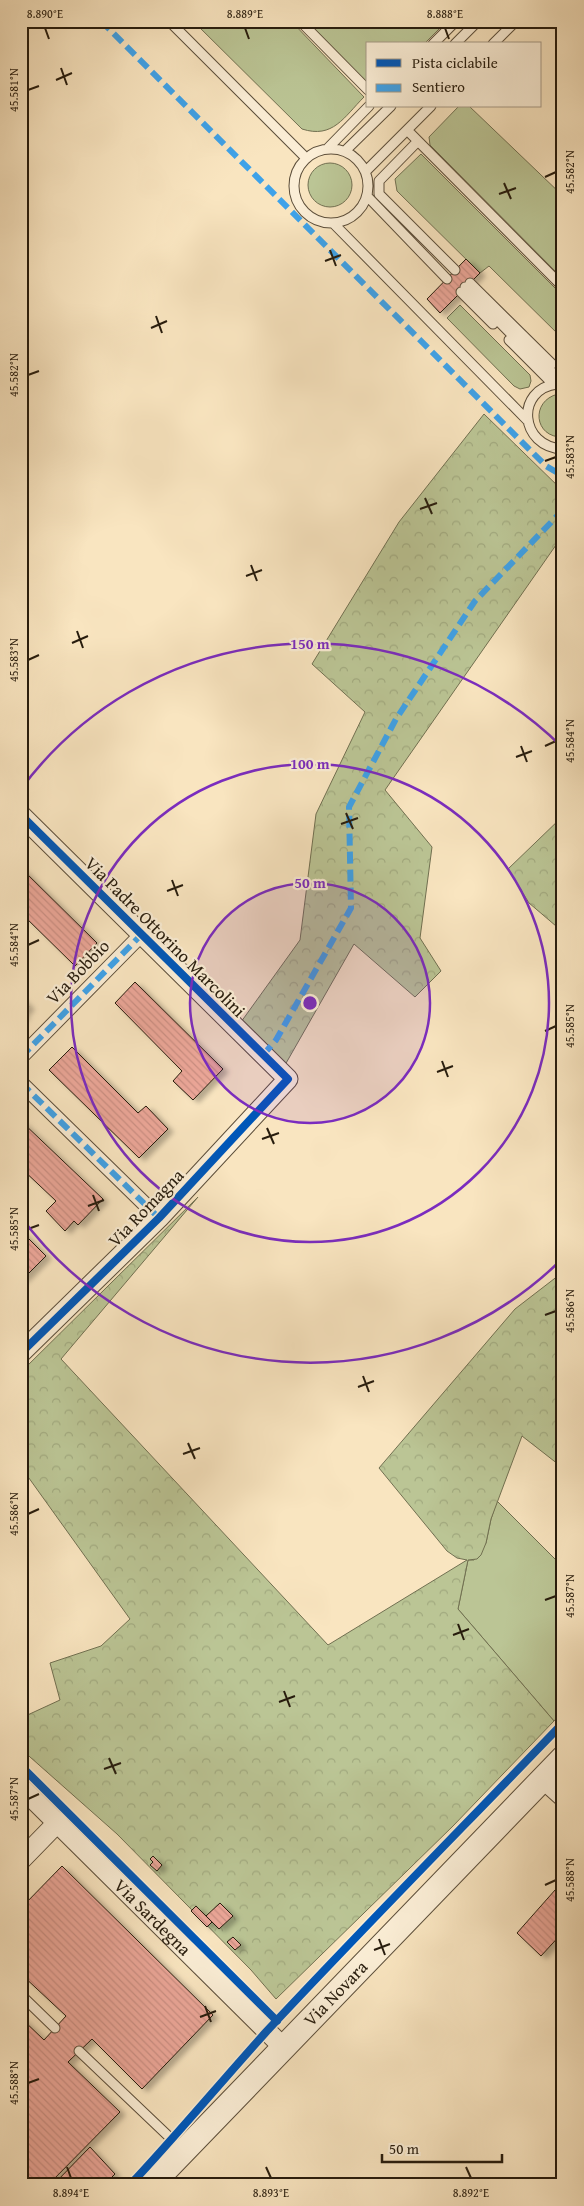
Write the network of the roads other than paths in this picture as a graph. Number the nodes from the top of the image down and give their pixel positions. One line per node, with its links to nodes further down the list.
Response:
1 (169, 21): 17 (lane)
2 (300, 21): 9 (lane)
3 (456, 21): 6 (lane)
4 (478, 21): 7 (lane)
5 (516, 21): 8 (lane)
6 (435, 42)
7 (457, 42)
8 (495, 42)
9 (366, 88)
10 (367, 108): 15 (lane)
11 (387, 108): 16 (lane)
12 (429, 108): 13 (lane)
13 (407, 130): 14 (lane); 18 (lane)
14 (418, 141): 19 (lane); 21 (lane)
15 (328, 148): 16 (lane); 17 (lane)
16 (344, 151): 18 (lane)
17 (306, 158): 20 (lane)
18 (366, 171): 19 (lane)
19 (368, 193): 20 (lane)
20 (333, 223): 26 (lane)
21 (563, 287)
22 (465, 288): 23 (lane); 24 (lane); 25 (lane)
23 (563, 375)
24 (563, 383): 25 (lane)
25 (553, 384): 26 (lane)
26 (527, 420): 27 (lane)
27 (563, 449)
28 (21, 815): 29 (street, Via Padre Ottorino Marcolini)
29 (141, 935): 30 (street, Via Bobbio); 31 (street, Via Padre Ottorino Marcolini)
30 (21, 1057)
31 (288, 1080): 33 (street, Via Romagna)
32 (21, 1083): 33 (street)
33 (159, 1218): 34 (street, Via Romagna)
34 (24, 1344)
35 (563, 1758): 36 (street, Via Novara)
36 (543, 1779): 38 (street); 43 (street, Via Novara)
37 (21, 1787): 39 (street, Via Sardegna)
38 (563, 1797)
39 (58, 1822): 40 (street); 43 (street, Via Sardegna)
40 (21, 1860)
41 (21, 1995): 42 (lane)
42 (55, 2028)
43 (284, 2046): 45 (street, Via Novara)
44 (79, 2051): 45 (lane)
45 (184, 2151): 46 (street, Via Novara)
46 (151, 2185)

